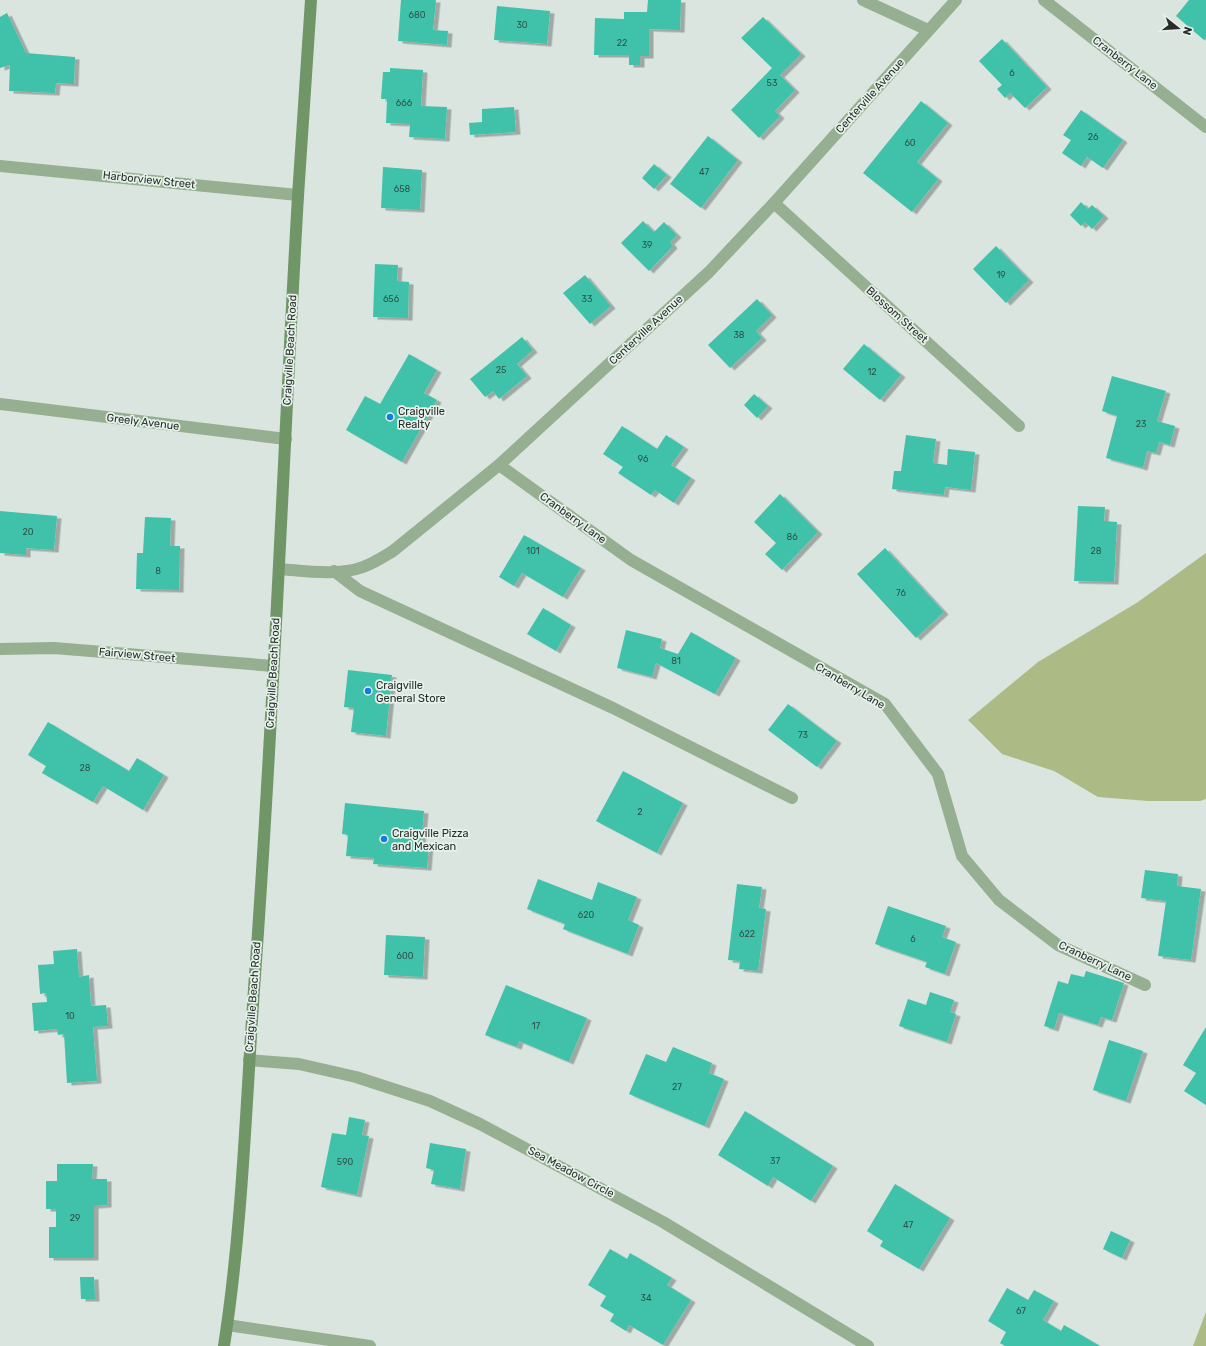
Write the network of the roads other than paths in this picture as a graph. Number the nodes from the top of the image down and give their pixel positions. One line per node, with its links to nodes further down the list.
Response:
1 (311, 0): 8 (main road, Craigville Beach Road)
2 (863, 0): 5 (street)
3 (956, 0): 5 (street, Centerville Avenue)
4 (1044, 0): 6 (street, Cranberry Lane)
5 (928, 30): 9 (street, Centerville Avenue)
6 (1206, 127)
7 (0, 166): 8 (street, Harborview Street)
8 (298, 195): 12 (main road, Craigville Beach Road)
9 (774, 203): 11 (street, Blossom Street); 13 (street, Centerville Avenue)
10 (0, 404): 12 (street, Greely Avenue)
11 (1019, 426)
12 (286, 439): 14 (main road, Craigville Beach Road)
13 (499, 464): 15 (street, Centerville Avenue); 19 (street, Cranberry Lane)
14 (280, 569): 15 (street, Centerville Avenue); 17 (main road, Craigville Beach Road)
15 (334, 572): 18 (street)
16 (0, 653): 17 (street, Fairview Street)
17 (273, 666): 20 (main road, Craigville Beach Road)
18 (792, 798)
19 (1145, 985)
20 (249, 1060): 21 (main road, Craigville Beach Road); 24 (street, Sea Meadow Circle)
21 (227, 1325): 22 (main road, Craigville Beach Road); 23 (street)
22 (224, 1346)
23 (370, 1346)
24 (868, 1346)

